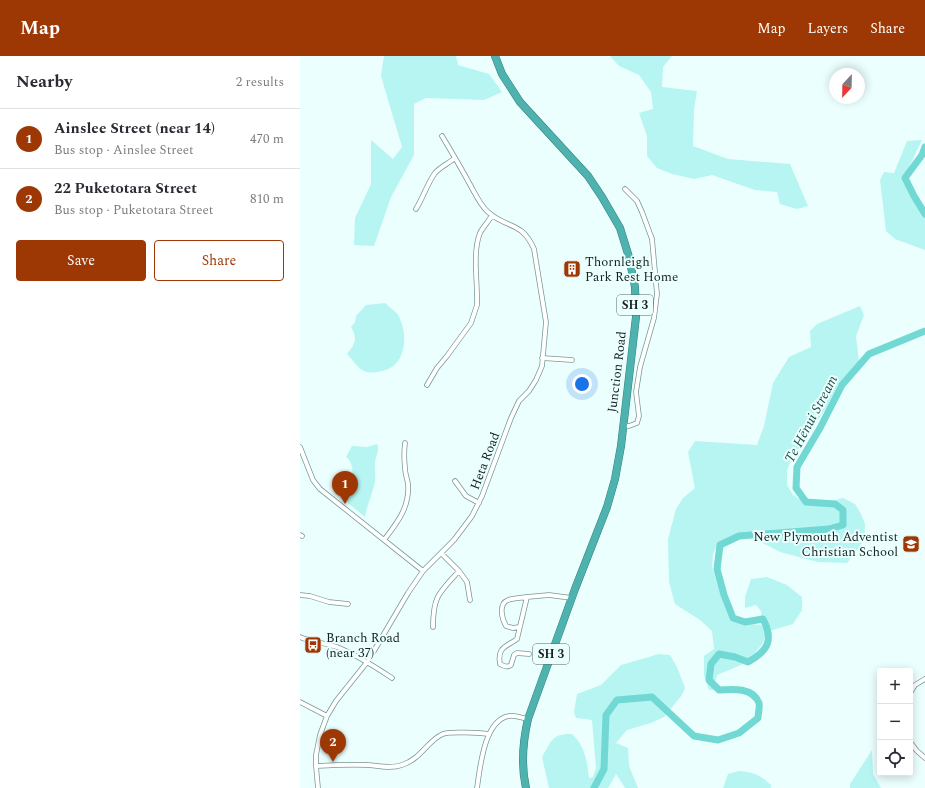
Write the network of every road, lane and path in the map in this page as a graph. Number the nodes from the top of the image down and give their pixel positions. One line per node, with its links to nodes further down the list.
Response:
1 (495, 56): 10 (highway, Junction Road / SH 3)
2 (442, 136): 3 (street, Heta Road)
3 (456, 158): 5 (street); 6 (street, Heta Road)
4 (625, 189): 10 (street)
5 (416, 209)
6 (492, 215): 7 (street, Heta Road); 9 (street)
7 (542, 358): 8 (street); 14 (street, Heta Road)
8 (572, 360)
9 (427, 385)
10 (623, 425): 21 (highway, Junction Road / SH 3)
11 (405, 443): 15 (street)
12 (300, 447): 15 (street)
13 (455, 480): 14 (street)
14 (479, 503): 16 (street, Heta Road)
15 (384, 540): 17 (street)
16 (441, 553): 17 (street, Heta Road); 18 (street)
17 (423, 571): 28 (street, Heta Road)
18 (459, 571): 22 (street); 24 (street)
19 (300, 595): 23 (street)
20 (527, 597): 21 (street); 25 (street); 25 (street)
21 (572, 598): 34 (highway, Junction Road / SH 3)
22 (470, 600)
23 (348, 604)
24 (433, 627)
25 (519, 627): 27 (street)
26 (300, 636): 28 (street)
27 (529, 654)
28 (368, 661): 29 (street); 33 (street, Heta Road)
29 (392, 678)
30 (925, 679): 31 (street)
31 (913, 690)
32 (300, 702): 33 (street)
33 (327, 716): 38 (street, Heta Road)
34 (528, 719): 35 (street); 41 (highway, SH 3)
35 (489, 734): 38 (street); 40 (street)
36 (913, 746): 37 (street)
37 (925, 758)
38 (316, 766): 39 (street, Heta Road)
39 (318, 788)
40 (477, 788)
41 (526, 788)

